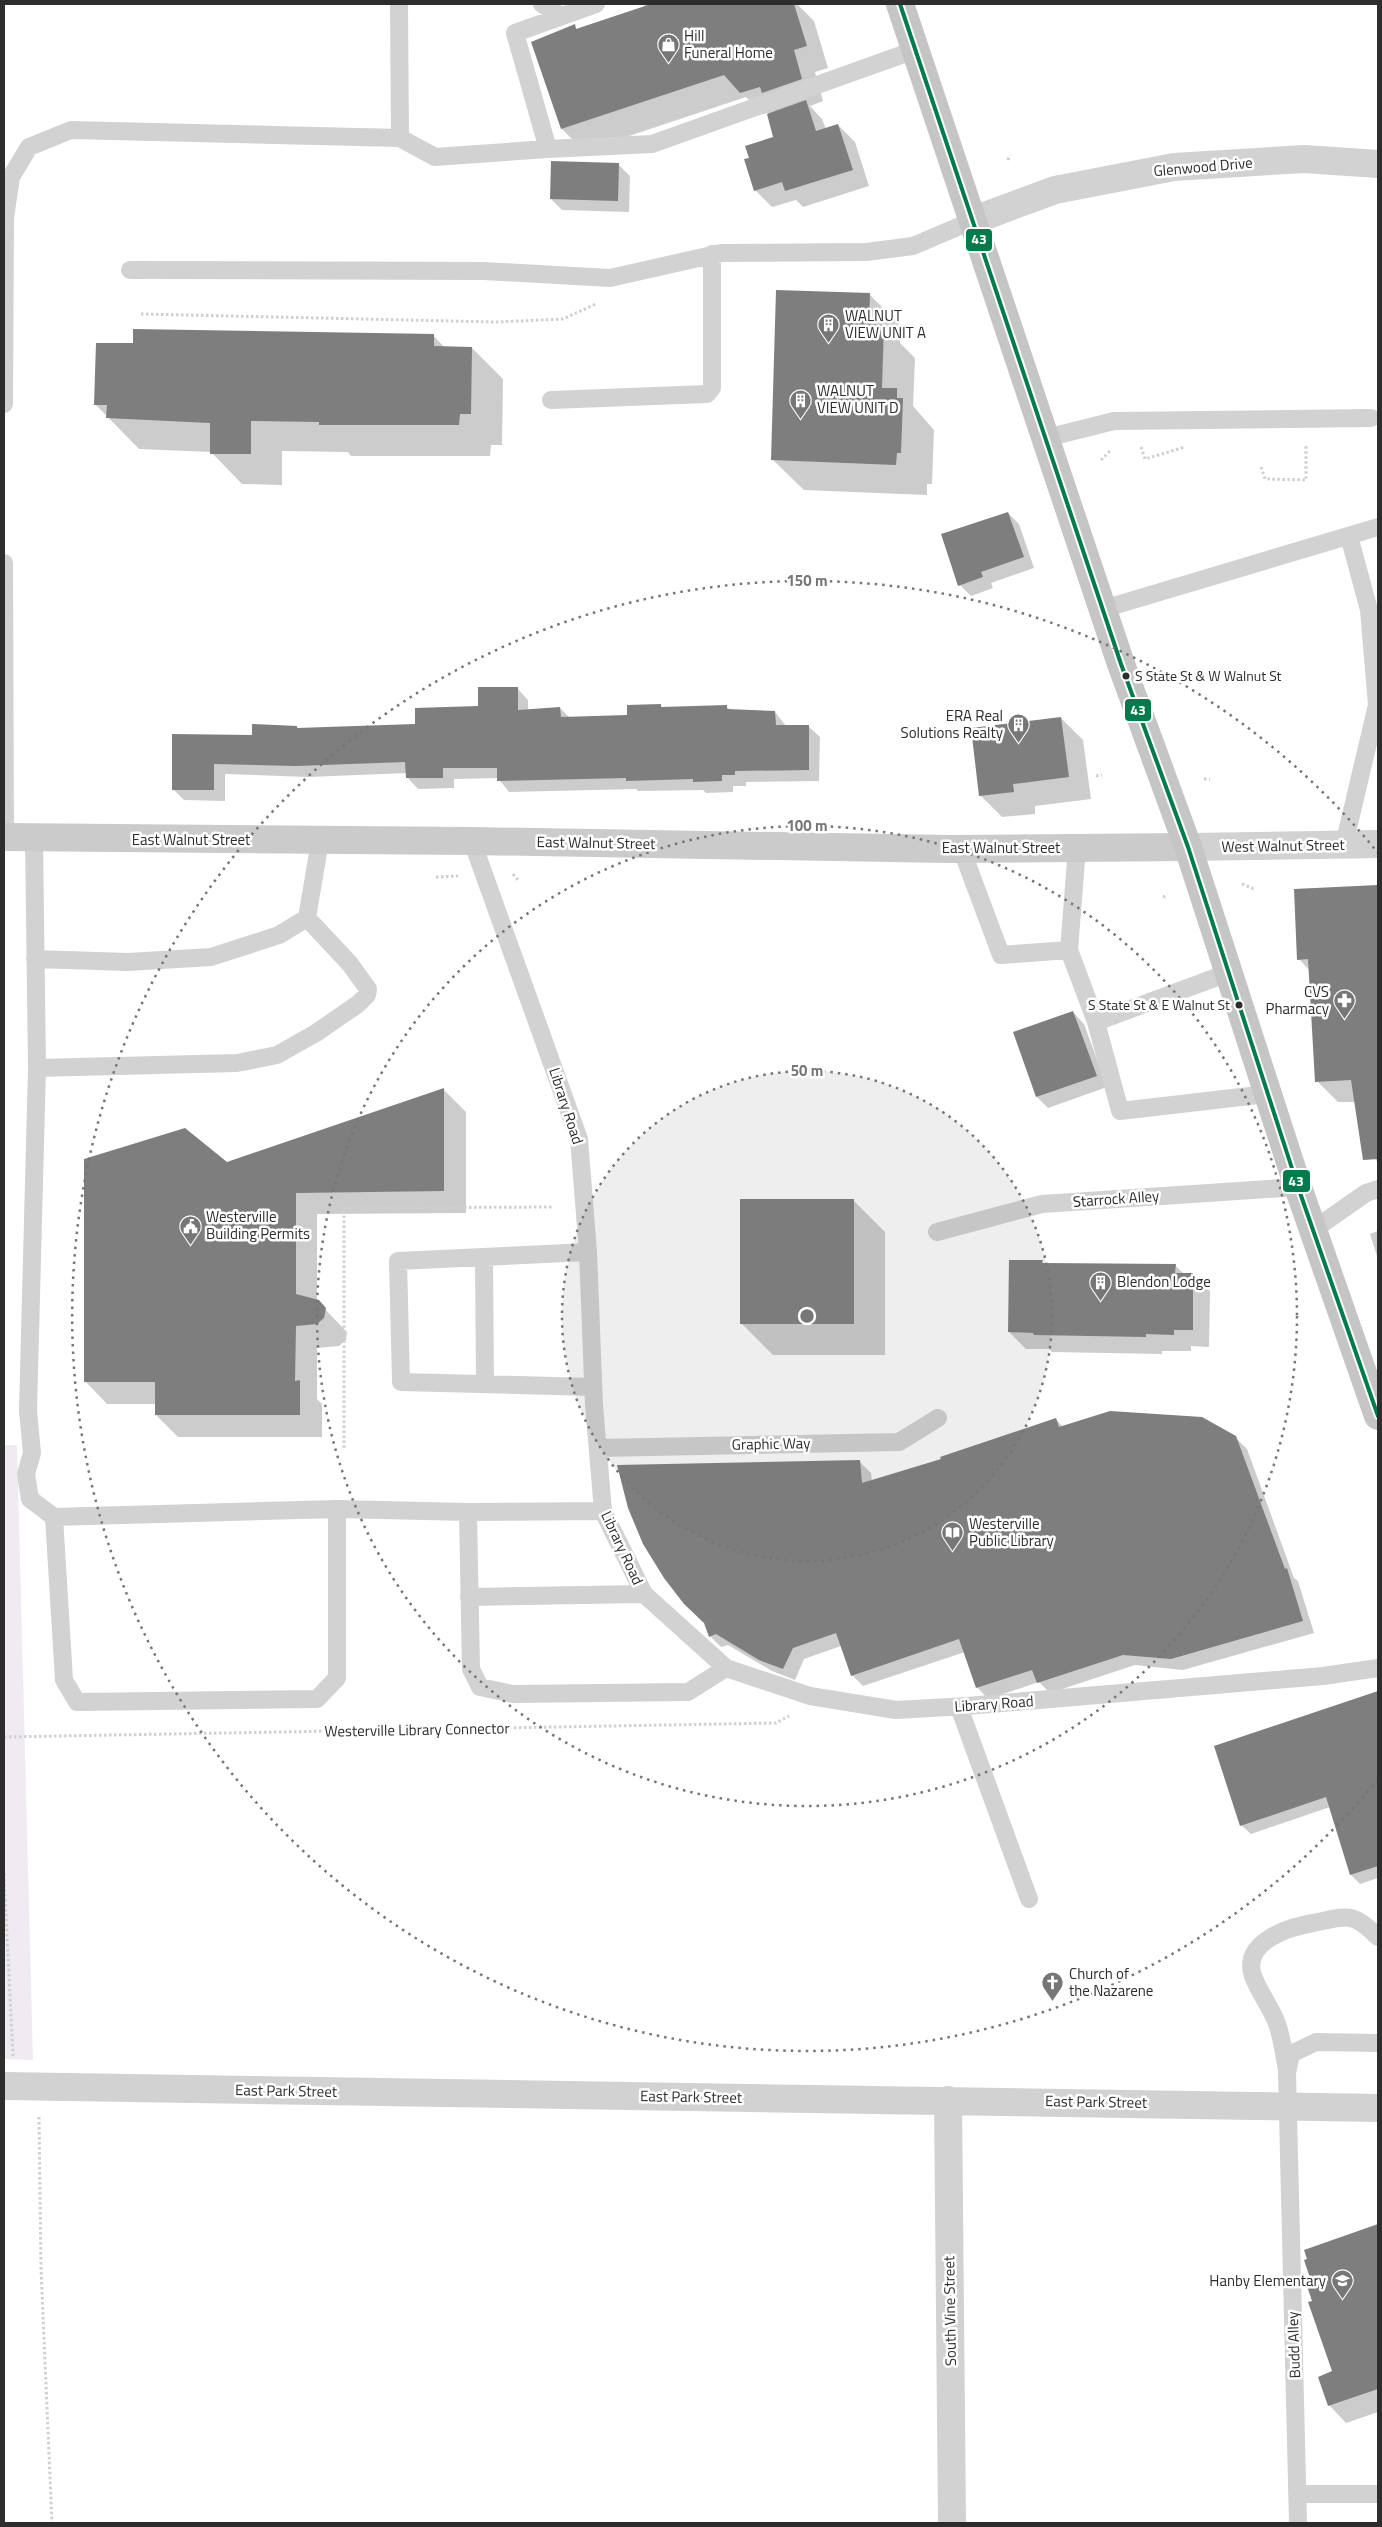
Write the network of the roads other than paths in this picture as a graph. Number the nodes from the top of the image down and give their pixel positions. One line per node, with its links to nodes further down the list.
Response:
1 (399, 4): 7 (lane)
2 (542, 4): 5 (lane)
3 (596, 4): 5 (lane)
4 (900, 4): 6 (main road)
5 (561, 16): 8 (lane)
6 (915, 50): 8 (lane); 10 (main road)
7 (400, 138): 8 (lane); 14 (lane)
8 (548, 149)
9 (1378, 164): 10 (street, Glenwood Drive)
10 (974, 220): 11 (lane); 16 (main road)
11 (712, 254): 12 (lane); 13 (lane)
12 (130, 270)
13 (551, 400)
14 (4, 404)
15 (1372, 418): 16 (lane)
16 (1046, 438): 20 (main road)
17 (1378, 527): 18 (lane)
18 (1349, 536): 20 (lane); 26 (lane)
19 (4, 563): 21 (lane)
20 (1103, 609): 27 (main road)
21 (4, 837): 22 (main road, East Walnut Street)
22 (34, 838): 23 (main road, East Walnut Street); 32 (lane)
23 (320, 841): 24 (main road, East Walnut Street); 30 (lane)
24 (472, 841): 28 (main road, East Walnut Street); 41 (lane, Library Road)
25 (1378, 844): 26 (street, West Walnut Street)
26 (1344, 845): 27 (street, West Walnut Street)
27 (1188, 847): 29 (main road, East Walnut Street); 33 (main road)
28 (961, 848): 29 (main road, East Walnut Street); 31 (lane)
29 (1077, 848): 31 (lane)
30 (307, 918): 32 (lane); 35 (lane)
31 (1069, 950): 34 (lane)
32 (35, 959): 35 (lane)
33 (1228, 973): 34 (lane); 36 (main road)
34 (1096, 1022): 36 (lane)
35 (37, 1068): 51 (lane)
36 (1267, 1094): 37 (main road)
37 (1298, 1187): 39 (main road); 40 (lane, Starrock Alley)
38 (1378, 1189): 39 (lane)
39 (1313, 1230): 45 (main road)
40 (937, 1232)
41 (588, 1252): 42 (lane); 44 (lane, Library Road)
42 (484, 1257): 43 (lane); 43 (lane)
43 (485, 1384): 44 (lane)
44 (594, 1387): 47 (lane, Library Road)
45 (1378, 1416)
46 (938, 1418): 47 (lane, Graphic Way)
47 (598, 1448): 49 (lane, Library Road)
48 (337, 1509): 50 (lane); 51 (lane); 51 (lane)
49 (603, 1511): 50 (lane); 52 (lane, Library Road)
50 (468, 1512): 53 (lane)
51 (54, 1517)
52 (644, 1594): 53 (lane); 54 (lane, Library Road)
53 (470, 1597): 54 (lane)
54 (726, 1668): 56 (lane, Library Road)
55 (1378, 1668): 56 (lane, Library Road)
56 (959, 1707): 57 (lane)
57 (1029, 1899)
58 (1378, 1937): 60 (lane)
59 (1378, 2043): 60 (lane)
60 (1287, 2073): 63 (lane, Budd Alley)
61 (9, 2086): 62 (street, East Park Street)
62 (948, 2100): 63 (street, East Park Street); 67 (street, South Vine Street)
63 (1287, 2107): 64 (street, East Park Street); 65 (lane, Budd Alley)
64 (1378, 2108)
65 (1298, 2494): 66 (lane); 68 (lane, Budd Alley)
66 (1378, 2494)
67 (952, 2523)
68 (1298, 2523)

